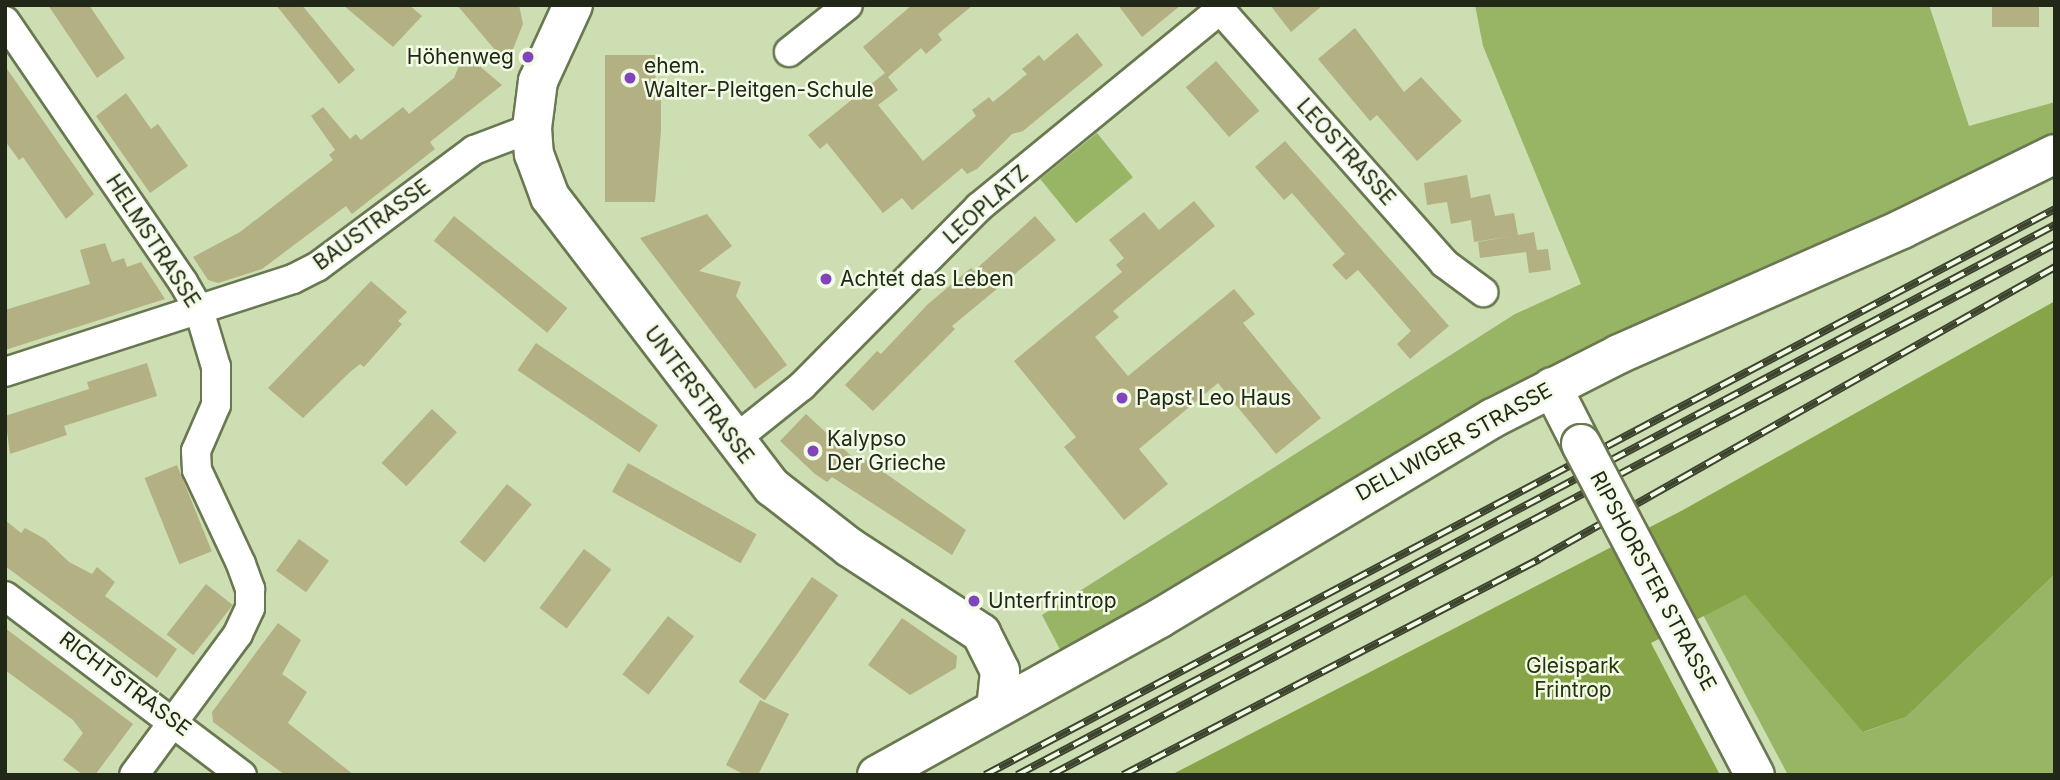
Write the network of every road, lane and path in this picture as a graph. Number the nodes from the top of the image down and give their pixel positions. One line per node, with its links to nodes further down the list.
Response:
1 (848, 5): 5 (street)
2 (566, 8): 6 (street, UNTERSTRASSE)
3 (1218, 8): 8 (street, LEOSTRASSE); 12 (street, LEOPLATZ)
4 (5, 21): 9 (street, HELMSTRASSE)
5 (789, 52)
6 (532, 128): 9 (street, BAUSTRASSE); 12 (street, UNTERSTRASSE)
7 (2055, 154): 11 (street, DELLWIGER STRASSE)
8 (1483, 292)
9 (200, 310): 10 (street, BAUSTRASSE); 15 (street, HELMSTRASSE)
10 (5, 373)
11 (1552, 387): 14 (street, DELLWIGER STRASSE); 19 (street, RIPSHORSTER STRASSE, bridge)
12 (733, 441): 14 (street, UNTERSTRASSE)
13 (5, 596): 15 (street, RICHTSTRASSE)
14 (996, 707): 18 (street, DELLWIGER STRASSE)
15 (175, 720): 16 (street, HELMSTRASSE); 17 (street, RICHTSTRASSE)
16 (134, 775)
17 (243, 775)
18 (877, 775)
19 (1755, 775)

